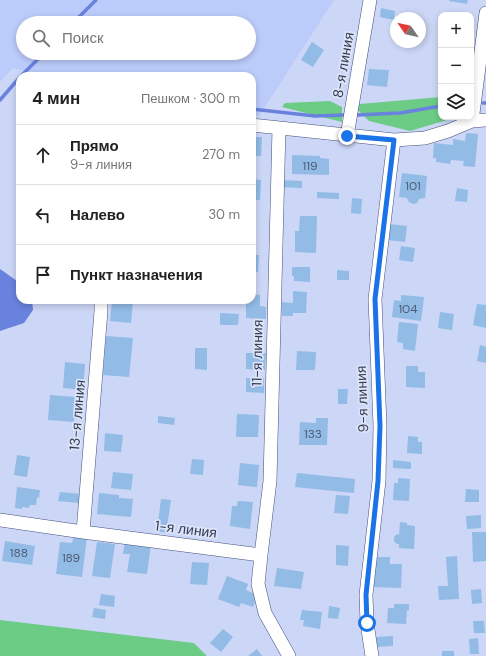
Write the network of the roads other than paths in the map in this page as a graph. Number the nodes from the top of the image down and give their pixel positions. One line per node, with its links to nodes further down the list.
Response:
1 (370, 0): 7 (street, 8-я линия)
2 (486, 13): 4 (street)
3 (486, 120): 4 (street)
4 (472, 121): 8 (street)
5 (256, 125): 6 (street)
6 (279, 128): 7 (street); 12 (street, 11-я линия)
7 (347, 136): 8 (street)
8 (394, 140): 14 (street, 9-я линия)
9 (101, 304): 11 (street, 13-я линия)
10 (0, 520): 11 (street, 1-я линия)
11 (83, 532): 12 (street, 1-я линия)
12 (261, 555): 13 (street)
13 (289, 656)
14 (372, 656)

